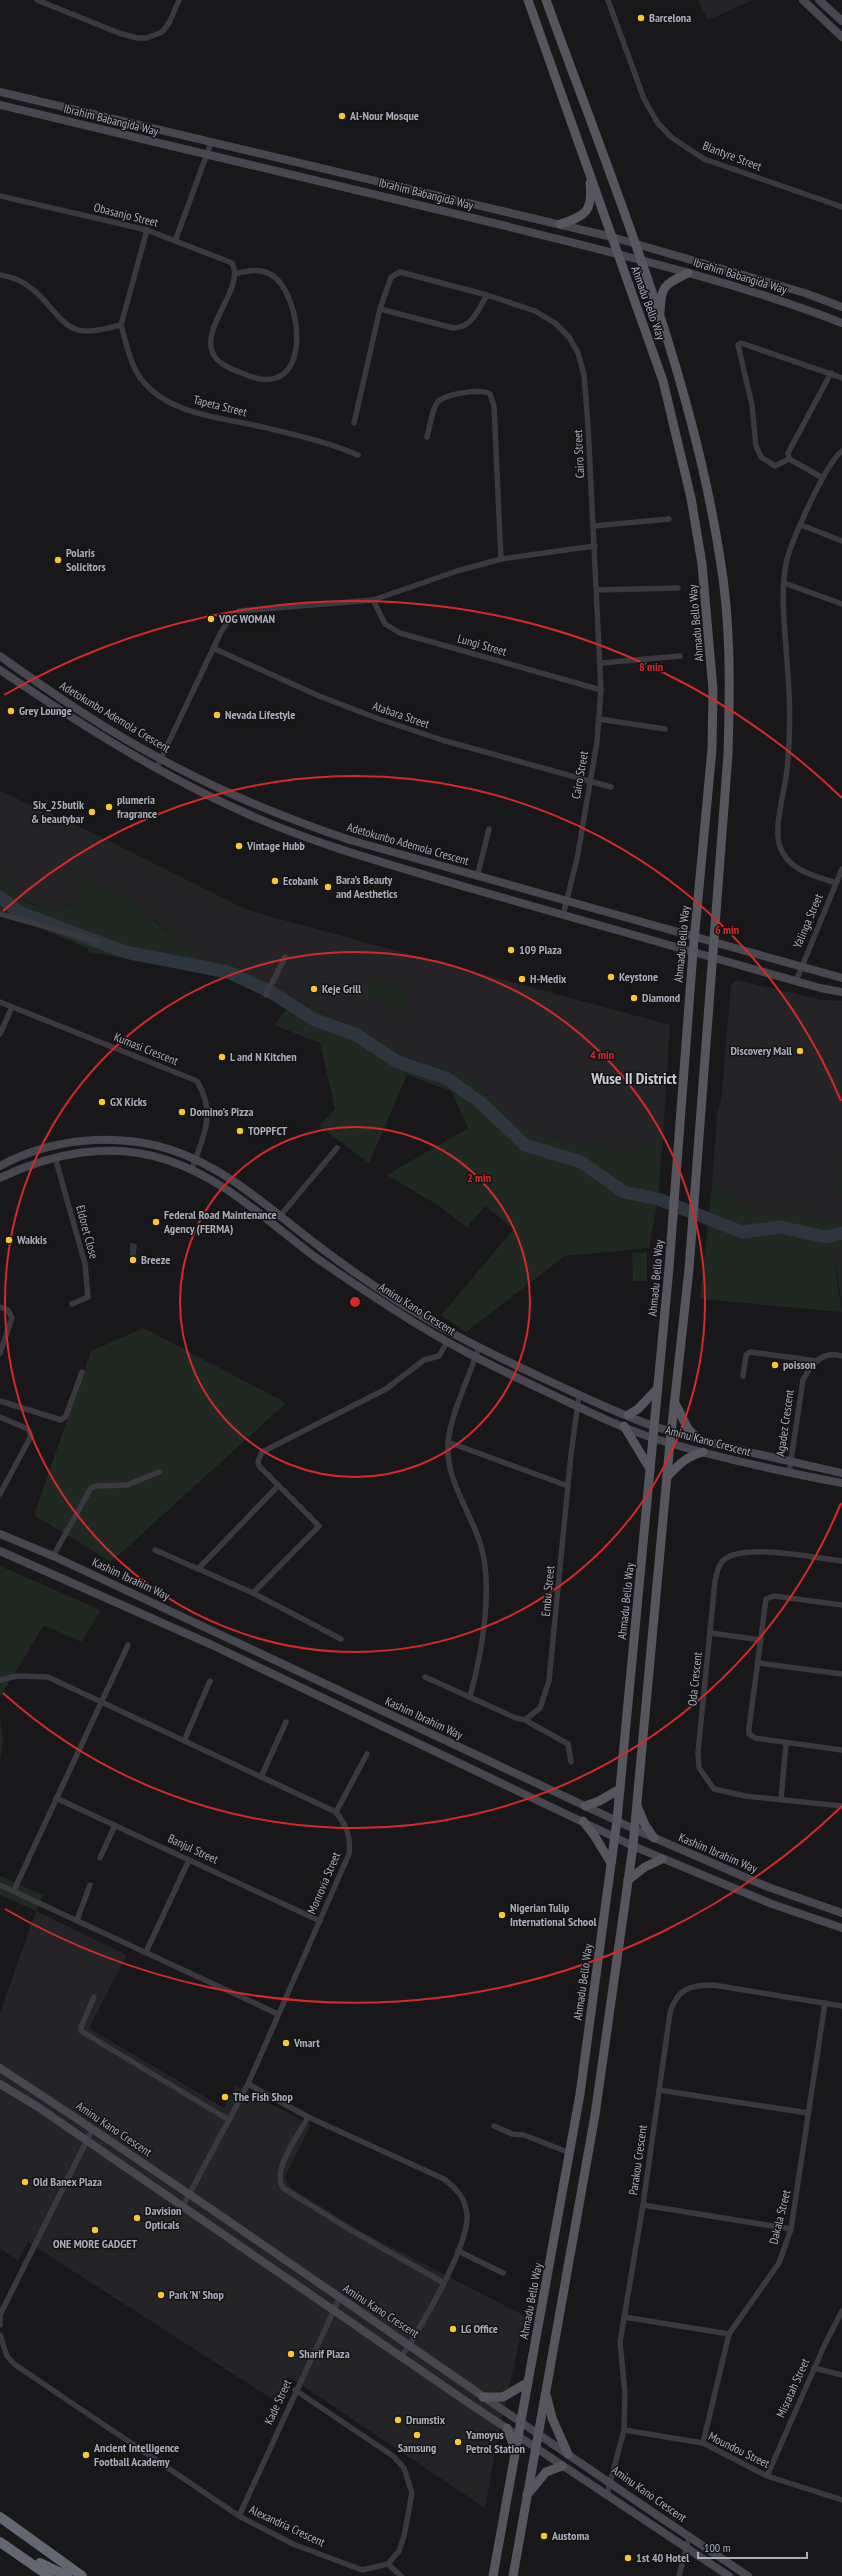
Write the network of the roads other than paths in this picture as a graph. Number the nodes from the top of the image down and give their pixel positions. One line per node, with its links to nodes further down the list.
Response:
1 (37, 0): 2 (street)
2 (179, 0)
3 (528, 0): 14 (main road, Ahmadu Bello Way)
4 (546, 0): 21 (main road, Ahmadu Bello Way)
5 (608, 0): 16 (street, Blantyre Street)
6 (803, 0): 9 (main road)
7 (819, 0): 8 (main road)
8 (842, 21)
9 (842, 37)
10 (0, 92): 12 (main road, Ibrahim Babangida Way)
11 (0, 105): 13 (main road, Ibrahim Babangida Way)
12 (212, 143): 13 (street); 17 (main road, Ibrahim Babangida Way)
13 (206, 156): 20 (street); 22 (main road, Ibrahim Babangida Way)
14 (588, 168): 17 (main road); 19 (main road, Ahmadu Bello Way)
15 (0, 196): 18 (street, Obasanjo Street)
16 (842, 207)
17 (560, 224): 19 (main road, Ibrahim Babangida Way)
18 (147, 230): 20 (street, Obasanjo Street); 32 (street)
19 (612, 237): 21 (main road, Ibrahim Babangida Way); 22 (main road, Ahmadu Bello Way)
20 (175, 241): 25 (street, Obasanjo Street)
21 (635, 245): 23 (main road, Ahmadu Bello Way); 28 (main road, Ibrahim Babangida Way)
22 (618, 254): 23 (main road, Ibrahim Babangida Way); 71 (main road, Ahmadu Bello Way)
23 (640, 260): 24 (main road, Ibrahim Babangida Way); 30 (main road, Ahmadu Bello Way)
24 (688, 273): 30 (main road); 31 (main road, Ibrahim Babangida Way)
25 (235, 274): 25 (street)
26 (0, 275): 32 (street)
27 (487, 295): 29 (street); 29 (street, Cairo Street); 43 (street, Cairo Street)
28 (842, 307)
29 (380, 309): 35 (street, Cairo Street)
30 (660, 320): 73 (main road, Ahmadu Bello Way)
31 (842, 323)
32 (121, 325): 38 (street, Tapeta Street)
33 (831, 373): 34 (street); 39 (street); 39 (street)
34 (842, 378)
35 (354, 423)
36 (427, 437): 46 (street)
37 (842, 451): 40 (street)
38 (358, 455)
39 (788, 459): 40 (street)
40 (823, 478): 42 (street)
41 (670, 520): 43 (street)
42 (801, 524): 44 (street); 47 (street)
43 (594, 526): 45 (street, Cairo Street)
44 (842, 541)
45 (595, 546): 46 (street); 49 (street, Cairo Street)
46 (501, 559): 50 (street)
47 (784, 583): 51 (street); 67 (street)
48 (678, 588): 49 (street)
49 (597, 590): 55 (street, Cairo Street)
50 (373, 600): 52 (street); 57 (street, Lungi Street)
51 (842, 604)
52 (213, 648): 60 (street); 62 (street, Atabara Street)
53 (0, 656): 60 (main road, Adetokunbo Ademola Crescent)
54 (680, 656): 55 (street)
55 (601, 663): 57 (street, Cairo Street)
56 (0, 670): 61 (main road, Adetokunbo Ademola Crescent)
57 (601, 690): 58 (street, Cairo Street)
58 (599, 719): 59 (street); 62 (street, Cairo Street)
59 (665, 729)
60 (161, 759): 61 (street); 66 (main road, Adetokunbo Ademola Crescent)
61 (156, 769): 70 (main road, Adetokunbo Ademola Crescent)
62 (590, 783): 63 (street, Atabara Street); 68 (street, Cairo Street)
63 (611, 787)
64 (489, 829): 66 (street)
65 (842, 869): 67 (street, Yalinga Street)
66 (477, 877): 68 (main road, Adetokunbo Ademola Crescent)
67 (836, 882): 77 (street, Yalinga Street)
68 (567, 902): 70 (street, Cairo Street); 71 (main road, Adetokunbo Ademola Crescent)
69 (0, 914): 72 (street)
70 (563, 915): 74 (main road, Adetokunbo Ademola Crescent)
71 (694, 937): 73 (main road, Adetokunbo Ademola Crescent); 74 (main road, Ahmadu Bello Way)
72 (97, 941)
73 (714, 943): 76 (main road, Ahmadu Bello Way); 77 (main road, Adetokunbo Ademola Crescent)
74 (693, 952): 76 (main road, Adetokunbo Ademola Crescent); 102 (main road, Ahmadu Bello Way)
75 (285, 956): 81 (street)
76 (713, 958): 79 (main road, Adetokunbo Ademola Crescent); 105 (main road, Ahmadu Bello Way)
77 (801, 968): 78 (main road, Adetokunbo Ademola Crescent); 79 (street, Yalinga Street)
78 (842, 978)
79 (796, 981): 80 (main road, Adetokunbo Ademola Crescent)
80 (842, 992)
81 (266, 995)
82 (0, 1002): 83 (street, Kumasi Crescent)
83 (12, 1007): 84 (street); 87 (street, Kumasi Crescent)
84 (0, 1034)
85 (337, 1148): 91 (street)
86 (55, 1157): 89 (main road, Aminu Kano Crescent); 90 (main road, Aminu Kano Crescent); 92 (street, Eldoret Close)
87 (196, 1159): 88 (main road, Aminu Kano Crescent); 89 (street, Kumasi Crescent); 91 (main road, Aminu Kano Crescent)
88 (0, 1166)
89 (192, 1169): 94 (main road, Aminu Kano Crescent)
90 (0, 1178)
91 (280, 1216): 95 (main road, Aminu Kano Crescent)
92 (72, 1304)
93 (0, 1307): 96 (street)
94 (447, 1342): 98 (main road, Aminu Kano Crescent); 124 (street)
95 (478, 1348): 98 (street); 103 (main road, Aminu Kano Crescent)
96 (0, 1353)
97 (842, 1356): 99 (street)
98 (475, 1358): 106 (main road, Aminu Kano Crescent); 114 (street)
99 (817, 1361): 101 (street); 117 (street, Agadez Crescent)
100 (82, 1372): 104 (street)
101 (743, 1376)
102 (658, 1388): 107 (main road); 110 (main road, Ahmadu Bello Way)
103 (580, 1395): 106 (street, Embu Street); 107 (main road, Aminu Kano Crescent)
104 (0, 1401)
105 (675, 1402): 111 (main road, Ahmadu Bello Way); 113 (main road)
106 (577, 1406): 109 (main road, Aminu Kano Crescent); 125 (street, Embu Street)
107 (628, 1415): 110 (main road, Aminu Kano Crescent)
108 (0, 1417): 126 (street)
109 (624, 1426): 112 (main road, Aminu Kano Crescent); 118 (main road)
110 (654, 1426): 111 (main road, Aminu Kano Crescent); 112 (main road, Ahmadu Bello Way)
111 (672, 1431): 113 (main road, Aminu Kano Crescent); 115 (main road, Ahmadu Bello Way)
112 (654, 1438): 115 (main road, Aminu Kano Crescent); 118 (main road, Ahmadu Bello Way)
113 (697, 1438): 117 (main road, Aminu Kano Crescent)
114 (448, 1442): 125 (street); 144 (street)
115 (670, 1443): 116 (main road, Aminu Kano Crescent); 122 (main road, Ahmadu Bello Way)
116 (703, 1452): 120 (main road, Aminu Kano Crescent); 122 (main road)
117 (791, 1461): 120 (street, Agadez Crescent); 121 (main road, Aminu Kano Crescent)
118 (650, 1470): 154 (main road, Ahmadu Bello Way)
119 (159, 1472): 130 (street)
120 (789, 1473): 123 (main road, Aminu Kano Crescent)
121 (842, 1473)
122 (667, 1477): 157 (main road, Ahmadu Bello Way)
123 (842, 1483)
124 (278, 1486): 132 (street); 133 (street)
125 (568, 1486): 146 (street, Embu Street)
126 (0, 1494)
127 (0, 1534): 130 (main road, Kashim Ibrahim Way)
128 (155, 1550): 132 (street)
129 (0, 1551): 162 (main road)
130 (54, 1556): 158 (main road, Kashim Ibrahim Way)
131 (842, 1561): 135 (street, Oda Crescent)
132 (198, 1569): 133 (street)
133 (253, 1593): 136 (street)
134 (842, 1605): 137 (street)
135 (711, 1633): 137 (street); 156 (street, Oda Crescent)
136 (341, 1639)
137 (761, 1640): 139 (street)
138 (128, 1645): 145 (street)
139 (758, 1663): 140 (street); 149 (street)
140 (842, 1674)
141 (425, 1676): 144 (street)
142 (0, 1680): 145 (street)
143 (210, 1681): 148 (street)
144 (470, 1696): 146 (street)
145 (101, 1702): 148 (street); 155 (street)
146 (525, 1720): 152 (street)
147 (286, 1722): 153 (street)
148 (184, 1741): 153 (street)
149 (786, 1744): 150 (street); 156 (street)
150 (842, 1750)
151 (367, 1754): 160 (street)
152 (571, 1762)
153 (261, 1777): 160 (street)
154 (620, 1789): 158 (main road); 161 (main road, Ahmadu Bello Way)
155 (56, 1798): 163 (street, Banjul Street); 175 (street)
156 (781, 1800): 159 (street, Oda Crescent)
157 (636, 1804): 164 (main road, Ahmadu Bello Way); 166 (main road)
158 (585, 1806): 161 (main road, Kashim Ibrahim Way)
159 (842, 1806)
160 (336, 1812): 178 (street, Monrovia Street)
161 (616, 1820): 164 (main road, Kashim Ibrahim Way); 165 (main road, Ahmadu Bello Way)
162 (583, 1821): 165 (main road); 171 (main road)
163 (114, 1825): 168 (street); 170 (street, Banjul Street)
164 (634, 1829): 166 (main road, Kashim Ibrahim Way); 167 (main road, Ahmadu Bello Way)
165 (614, 1836): 167 (main road); 171 (main road, Ahmadu Bello Way)
166 (654, 1838): 176 (main road, Kashim Ibrahim Way)
167 (633, 1846): 169 (main road); 172 (main road, Ahmadu Bello Way)
168 (100, 1858)
169 (662, 1859): 172 (main road); 179 (main road)
170 (189, 1860): 178 (street, Banjul Street); 180 (street)
171 (611, 1863): 195 (main road, Ahmadu Bello Way)
172 (628, 1880): 216 (main road, Ahmadu Bello Way)
173 (0, 1885): 175 (street)
174 (90, 1885): 177 (street)
175 (14, 1890): 177 (street)
176 (842, 1913)
177 (77, 1920): 180 (street)
178 (320, 1921): 184 (street, Monrovia Street)
179 (842, 1928)
180 (146, 1952): 184 (street)
181 (94, 1997): 191 (street)
182 (825, 2003): 183 (street, Parakou Crescent); 188 (street, Parakou Crescent); 189 (street, Dakala Street)
183 (842, 2006)
184 (278, 2014): 187 (street, Monrovia Street)
185 (0, 2068): 193 (main road, Aminu Kano Crescent)
186 (0, 2084): 194 (main road, Aminu Kano Crescent)
187 (248, 2084): 190 (street); 191 (street, Monrovia Street)
188 (659, 2090): 189 (street); 197 (street, Parakou Crescent)
189 (808, 2113): 199 (street, Dakala Street)
190 (308, 2117): 200 (street); 202 (street)
191 (229, 2120): 196 (street, Monrovia Street)
192 (494, 2126): 195 (street)
193 (93, 2128): 194 (street); 196 (main road, Aminu Kano Crescent)
194 (86, 2141): 198 (main road, Aminu Kano Crescent); 207 (street)
195 (570, 2153): 214 (main road, Ahmadu Bello Way)
196 (190, 2195): 198 (street, Monrovia Street); 203 (main road, Aminu Kano Crescent)
197 (643, 2205): 199 (street); 206 (street, Parakou Crescent)
198 (183, 2206): 204 (main road, Aminu Kano Crescent)
199 (791, 2230): 208 (street, Dakala Street)
200 (458, 2251): 201 (street); 202 (street)
201 (503, 2273)
202 (444, 2283): 210 (street)
203 (339, 2299): 204 (street, Kade Street); 210 (main road, Aminu Kano Crescent)
204 (334, 2309): 211 (main road, Aminu Kano Crescent); 215 (street, Kade Street)
205 (842, 2312): 212 (street, Misratah Street)
206 (624, 2317): 208 (street); 220 (street, Parakou Crescent)
207 (0, 2325)
208 (729, 2334): 223 (street, Dakala Street)
209 (0, 2336): 233 (street, Alexandria Crescent)
210 (410, 2344): 211 (street); 217 (main road, Aminu Kano Crescent)
211 (402, 2356): 219 (main road, Aminu Kano Crescent)
212 (814, 2368): 213 (street); 228 (street, Misratah Street)
213 (842, 2375)
214 (527, 2383): 217 (main road); 218 (main road, Ahmadu Bello Way)
215 (295, 2390): 233 (street, Kade Street); 239 (street)
216 (545, 2392): 221 (main road, Ahmadu Bello Way); 226 (main road)
217 (483, 2398): 218 (main road, Aminu Kano Crescent)
218 (519, 2422): 221 (main road, Aminu Kano Crescent); 222 (main road, Ahmadu Bello Way)
219 (507, 2428): 222 (main road, Aminu Kano Crescent); 225 (main road)
220 (624, 2430): 223 (street, Moundou Street); 229 (street, Parakou Crescent)
221 (538, 2433): 224 (main road, Ahmadu Bello Way); 226 (main road, Aminu Kano Crescent)
222 (517, 2435): 224 (main road, Aminu Kano Crescent); 225 (main road, Ahmadu Bello Way)
223 (703, 2443): 228 (street, Moundou Street)
224 (535, 2447): 227 (main road, Aminu Kano Crescent); 231 (main road, Ahmadu Bello Way)
225 (514, 2450): 244 (main road, Ahmadu Bello Way)
226 (568, 2454): 229 (main road, Aminu Kano Crescent)
227 (562, 2466): 230 (main road, Aminu Kano Crescent); 231 (main road)
228 (767, 2476): 232 (street, Moundou Street)
229 (611, 2483): 230 (street, Parakou Crescent); 235 (main road, Aminu Kano Crescent)
230 (607, 2495): 237 (main road, Aminu Kano Crescent)
231 (526, 2496): 245 (main road, Ahmadu Bello Way)
232 (842, 2500)
233 (239, 2516): 239 (street, Alexandria Crescent)
234 (0, 2517): 242 (highway)
235 (689, 2537): 237 (street); 248 (main road, Aminu Kano Crescent)
236 (0, 2542): 238 (highway)
237 (684, 2548): 246 (street); 247 (main road, Aminu Kano Crescent)
238 (21, 2557): 240 (highway); 241 (highway)
239 (388, 2564): 243 (street)
240 (49, 2576)
241 (67, 2576)
242 (82, 2576)
243 (401, 2576)
244 (493, 2576)
245 (513, 2576)
246 (679, 2576)
247 (729, 2576)
248 (748, 2576)

